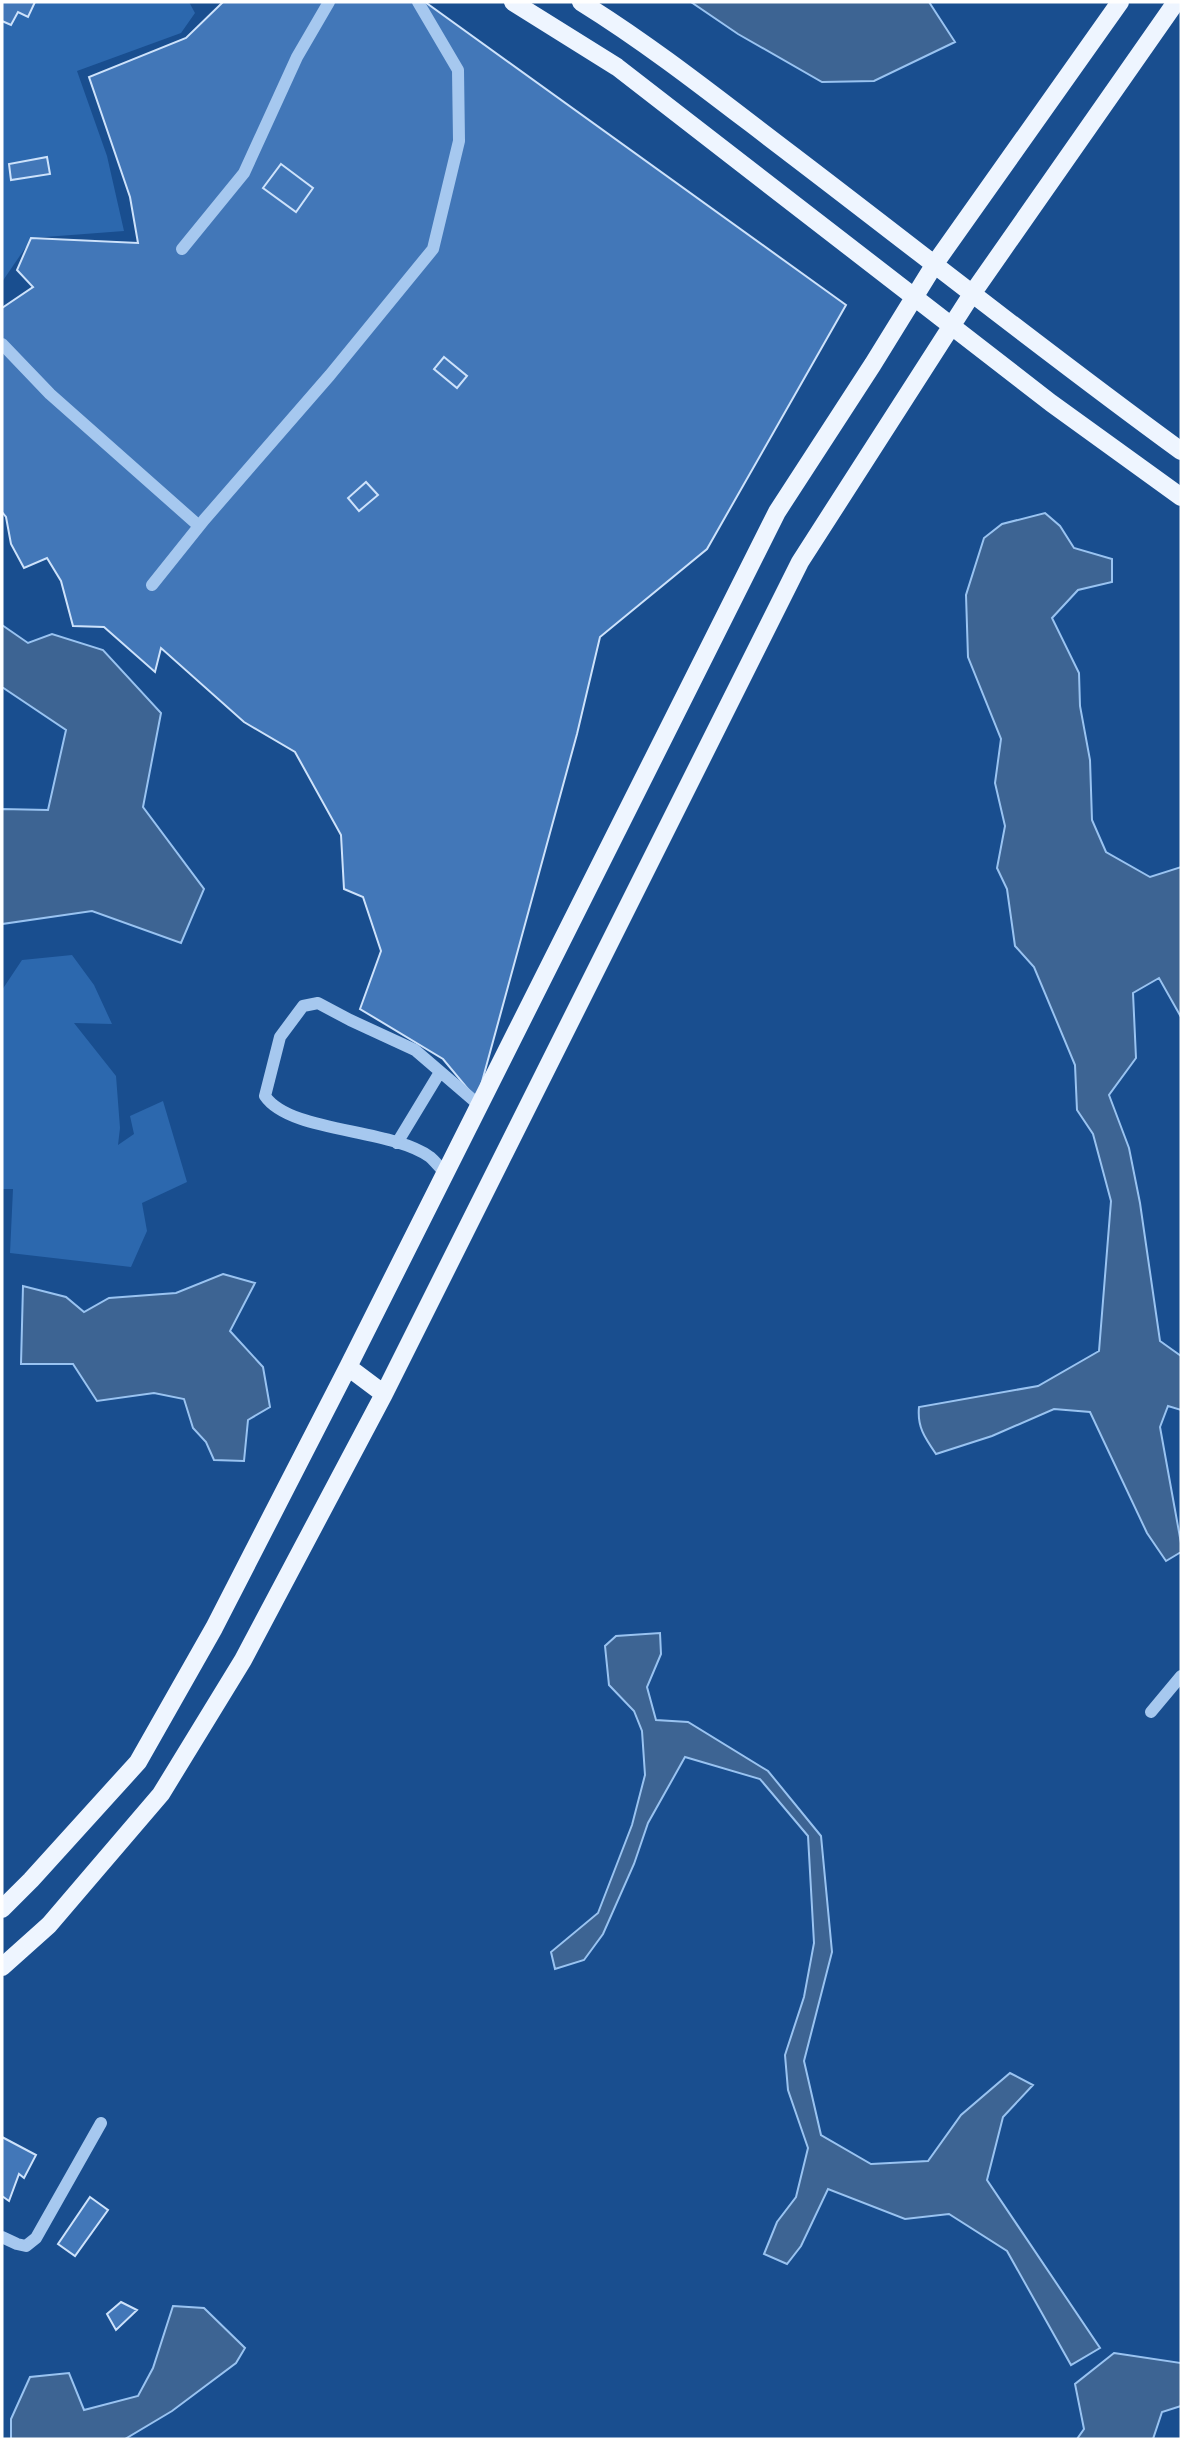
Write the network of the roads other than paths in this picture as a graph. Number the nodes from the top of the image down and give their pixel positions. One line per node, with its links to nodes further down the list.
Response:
1 (329, 2): 7 (street)
2 (418, 2): 15 (street)
3 (513, 2): 10 (main road)
4 (581, 2): 8 (main road)
5 (1120, 2): 8 (main road)
6 (1176, 2): 9 (main road)
7 (182, 249)
8 (935, 264): 9 (main road); 10 (main road)
9 (972, 294): 11 (main road); 13 (main road)
10 (915, 296): 11 (main road); 18 (main road)
11 (952, 325): 14 (main road); 22 (main road)
12 (2, 344): 15 (street)
13 (1181, 451)
14 (1181, 497)
15 (199, 526): 16 (street)
16 (152, 585)
17 (440, 1072): 18 (street); 19 (street); 19 (street)
18 (479, 1105): 20 (main road)
19 (397, 1143): 20 (street)
20 (445, 1173): 21 (main road)
21 (348, 1367): 22 (main road); 25 (main road)
22 (384, 1394): 26 (main road)
23 (1181, 1676): 24 (street)
24 (1151, 1712)
25 (2, 1909)
26 (2, 1967)
27 (101, 2123): 28 (street)
28 (2, 2237)

